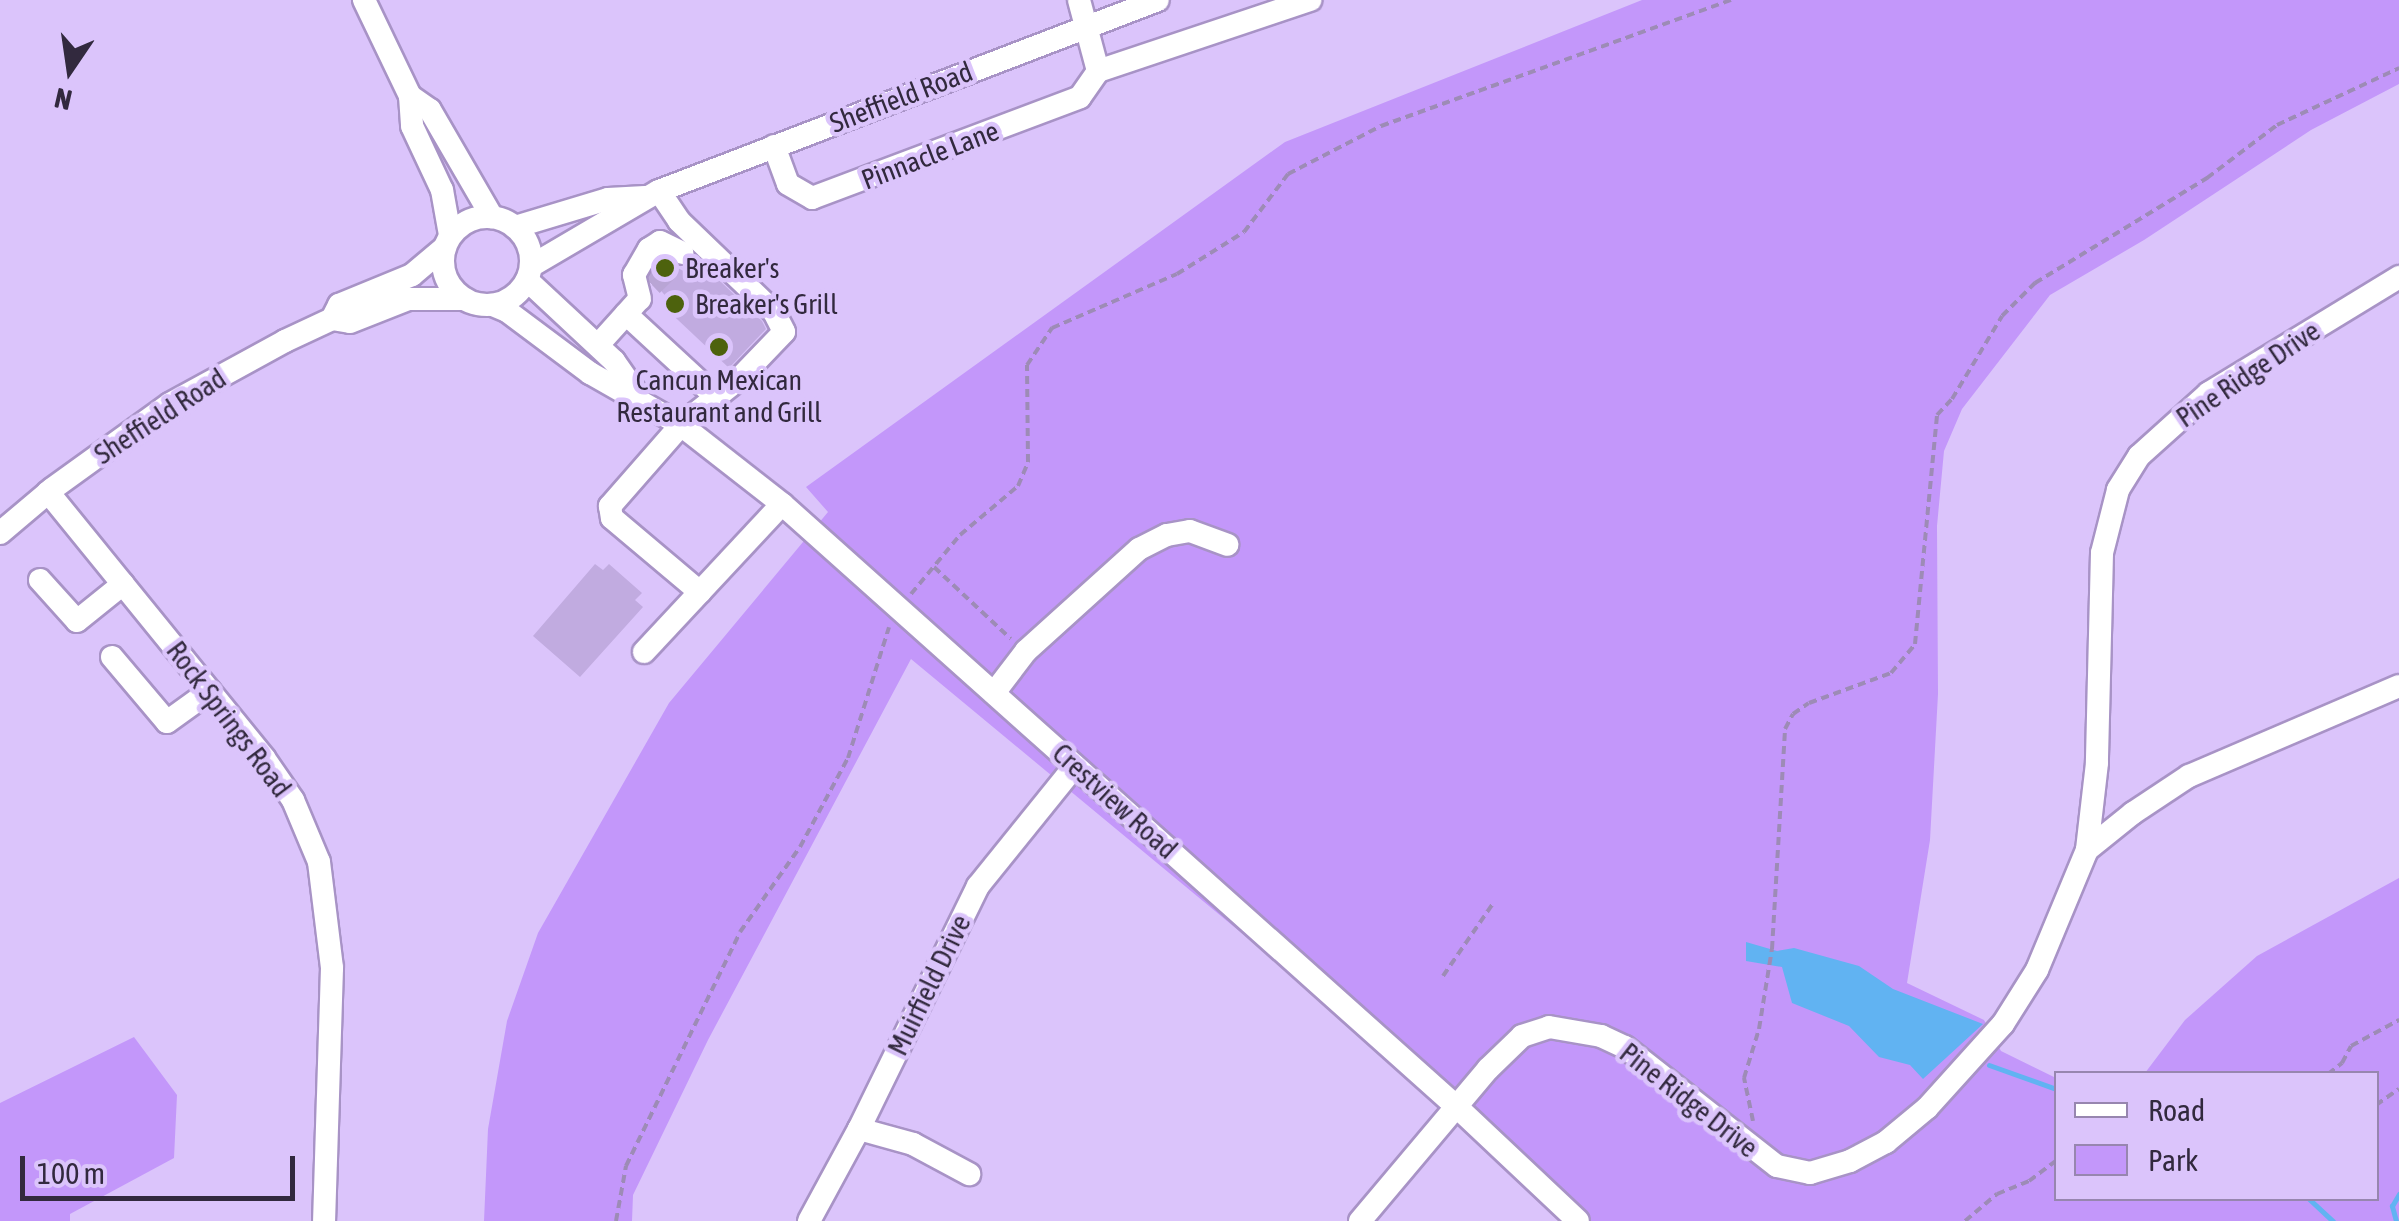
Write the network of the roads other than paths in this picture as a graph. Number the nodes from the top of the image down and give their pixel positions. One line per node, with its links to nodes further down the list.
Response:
1 (364, 0): 7 (street)
2 (1079, 0): 5 (street)
3 (1158, 0): 5 (street, Sheffield Road)
4 (1310, 0): 6 (street, Pinnacle Lane)
5 (1085, 26): 6 (street); 8 (street, Sheffield Road)
6 (1098, 71): 8 (street, Pinnacle Lane)
7 (410, 96): 10 (street); 12 (street)
8 (774, 146): 9 (street, Sheffield Road)
9 (652, 194): 11 (street, Sheffield Road); 13 (street); 14 (street, Sheffield Road)
10 (492, 218): 11 (street); 12 (street)
11 (515, 227): 14 (street)
12 (447, 242): 16 (street); 19 (street, Sheffield Road)
13 (685, 251): 17 (street); 21 (street)
14 (529, 273): 18 (street); 20 (street, Crestview Road)
15 (2399, 276): 37 (street, Pine Ridge Drive)
16 (464, 299): 18 (street); 19 (street, Sheffield Road)
17 (640, 300): 20 (street); 21 (street)
18 (492, 305): 22 (street, Crestview Road)
19 (332, 320): 24 (street, Sheffield Road)
20 (598, 346): 22 (street, Crestview Road)
21 (716, 396): 23 (street)
22 (639, 397): 23 (street, Crestview Road)
23 (681, 425): 25 (street, Crestview Road); 30 (street)
24 (48, 492): 26 (street, Sheffield Road); 29 (street, Rock Springs Road)
25 (782, 504): 30 (street); 35 (street, Crestview Road)
26 (0, 533)
27 (1228, 545): 35 (street)
28 (40, 580): 29 (street)
29 (124, 584): 34 (street, Rock Springs Road)
30 (700, 592): 31 (street)
31 (644, 652)
32 (112, 657): 34 (street)
33 (2399, 686): 37 (street, Pine Ridge Drive)
34 (210, 691): 41 (street, Rock Springs Road)
35 (994, 693): 36 (street, Crestview Road)
36 (1075, 766): 38 (street, Crestview Road); 39 (street, Muirfield Drive)
37 (2087, 850): 38 (street, Pine Ridge Drive)
38 (1457, 1107): 43 (street, Pine Ridge Drive); 44 (street, Crestview Road)
39 (860, 1130): 40 (street); 42 (street, Muirfield Drive)
40 (968, 1174)
41 (324, 1221)
42 (810, 1221)
43 (1360, 1221)
44 (1578, 1221)

